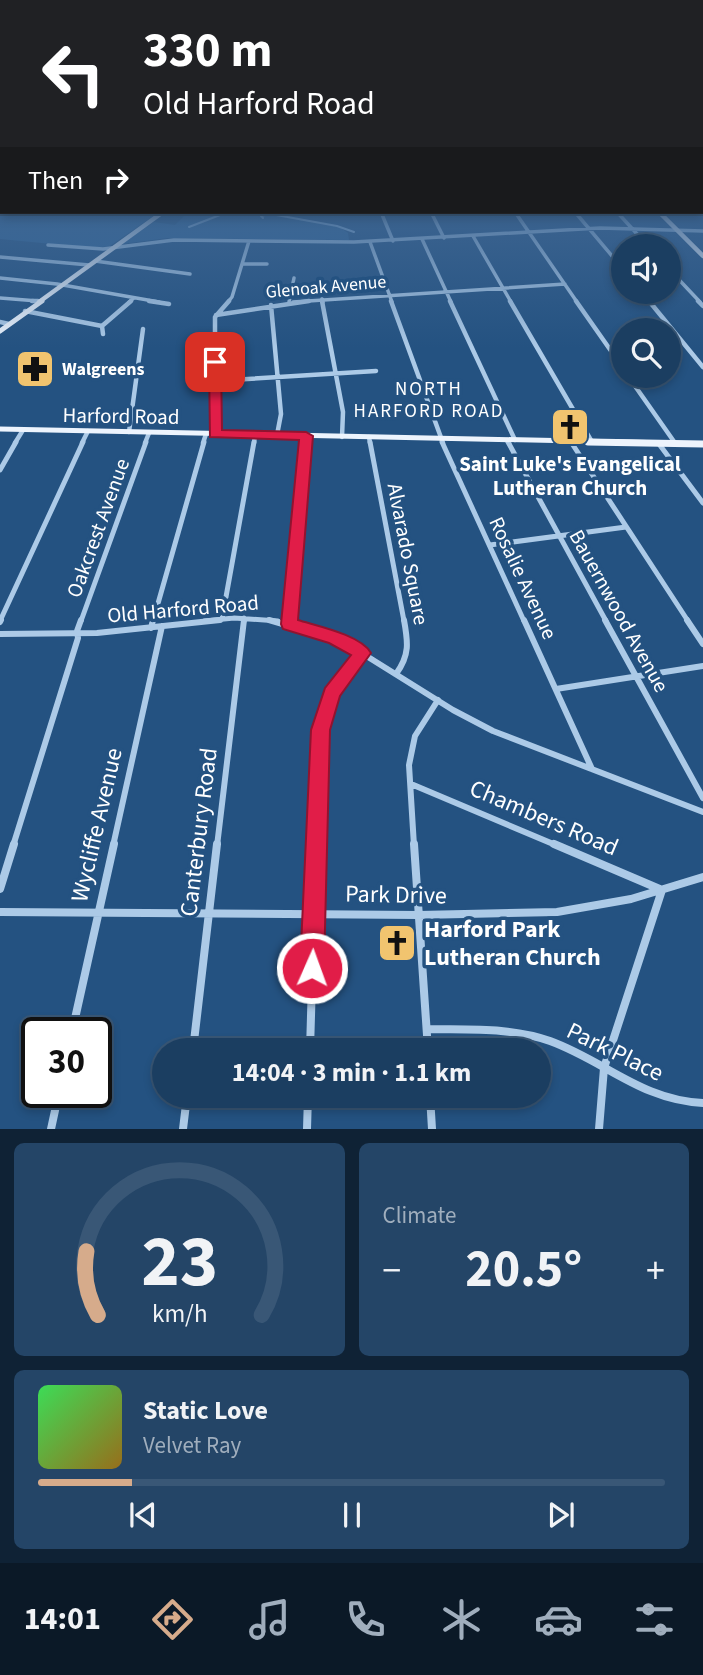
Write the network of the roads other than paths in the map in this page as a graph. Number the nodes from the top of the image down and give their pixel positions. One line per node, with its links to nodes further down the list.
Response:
1 (370, 242): 23 (street, Rosalie Avenue)
2 (119, 243): 9 (main road)
3 (150, 243): 9 (street)
4 (248, 243): 12 (street)
5 (424, 243): 22 (street)
6 (477, 243): 21 (street)
7 (536, 243): 19 (street)
8 (48, 245): 9 (street)
9 (111, 248): 11 (main road)
10 (0, 257): 14 (street)
11 (95, 261): 14 (main road); 15 (street)
12 (242, 264): 13 (street); 34 (street)
13 (267, 264)
14 (89, 265): 20 (main road)
15 (190, 274)
16 (0, 278): 20 (street)
17 (294, 278): 28 (street)
18 (681, 282): 32 (street)
19 (565, 284): 21 (street, Glenoak Avenue); 41 (street)
20 (61, 285): 25 (street); 27 (main road)
21 (503, 288): 22 (street, Glenoak Avenue); 66 (street)
22 (446, 292): 23 (street, Glenoak Avenue); 64 (street)
23 (389, 295): 26 (street, Glenoak Avenue); 62 (street, Rosalie Avenue)
24 (0, 298): 27 (street)
25 (134, 298): 29 (street); 37 (street)
26 (322, 299): 28 (street, Glenoak Avenue); 46 (street)
27 (38, 301): 33 (main road)
28 (289, 302): 31 (street, Glenoak Avenue)
29 (169, 304)
30 (652, 304): 43 (street)
31 (271, 305): 34 (street, Glenoak Avenue); 47 (street)
32 (703, 306)
33 (26, 311): 36 (main road); 37 (street)
34 (216, 315): 48 (street)
35 (0, 322): 36 (street)
36 (9, 324): 39 (main road)
37 (102, 326): 40 (street)
38 (143, 329): 53 (street, Oakcrest Avenue)
39 (0, 331)
40 (103, 334)
41 (611, 351)
42 (703, 355): 43 (street)
43 (694, 356): 44 (street)
44 (703, 367)
45 (376, 371): 46 (street)
46 (337, 373): 47 (street); 60 (street)
47 (278, 377): 48 (street); 58 (street)
48 (215, 381): 56 (street)
49 (636, 388): 68 (street)
50 (0, 429): 51 (main road, Harford Road)
51 (23, 430): 52 (main road, Harford Road); 70 (street)
52 (88, 432): 53 (main road, Harford Road); 77 (street)
53 (129, 432): 54 (main road, Harford Road)
54 (149, 433): 55 (main road, Harford Road); 82 (street, Oakcrest Avenue)
55 (205, 434): 56 (main road, Harford Road); 80 (street)
56 (215, 434): 57 (main road, Harford Road)
57 (255, 435): 58 (main road, Harford Road); 76 (street)
58 (277, 435): 59 (main road, Harford Road)
59 (306, 436): 60 (main road, Harford Road); 78 (street)
60 (342, 437): 61 (main road, Harford Road)
61 (369, 438): 62 (main road, Harford Road); 87 (street, Alvarado Square)
62 (441, 439): 63 (main road, Harford Road); 74 (street, Rosalie Avenue)
63 (507, 440): 64 (main road, Harford Road); 73 (street, Bauernwood Avenue)
64 (515, 440): 65 (main road, Harford Road)
65 (571, 441): 66 (main road, Harford Road); 72 (street)
66 (592, 442): 67 (main road, Harford Road)
67 (659, 444): 68 (main road, Harford Road); 71 (street)
68 (675, 444): 69 (main road, Harford Road)
69 (703, 444)
70 (0, 470)
71 (703, 503)
72 (626, 527): 73 (street); 83 (street)
73 (559, 536): 74 (street); 88 (street, Bauernwood Avenue)
74 (491, 545): 89 (street, Rosalie Avenue)
75 (244, 618): 76 (street, Old Harford Road); 78 (street, Old Harford Road); 100 (street, Canterbury Road)
76 (222, 619): 79 (street, Old Harford Road)
77 (0, 622)
78 (289, 624): 85 (street, Old Harford Road)
79 (162, 626): 80 (street, Old Harford Road); 99 (street, Wycliffe Avenue)
80 (151, 628): 82 (street, Old Harford Road)
81 (0, 634): 82 (street, Old Harford Road)
82 (78, 634): 96 (street, Oakcrest Avenue)
83 (701, 637): 84 (street)
84 (703, 644)
85 (363, 653): 87 (street, Old Harford Road); 101 (street)
86 (703, 666): 88 (street)
87 (396, 674): 90 (street, Old Harford Road)
88 (636, 676): 89 (street); 93 (street, Bauernwood Avenue)
89 (556, 689): 91 (street, Rosalie Avenue)
90 (438, 700): 91 (street, Old Harford Road); 92 (street)
91 (592, 769): 94 (street, Old Harford Road)
92 (411, 784): 97 (street, Chambers Road); 102 (street)
93 (703, 798)
94 (703, 812)
95 (703, 877): 97 (street, Park Drive)
96 (0, 889)
97 (662, 890): 102 (street, Park Drive); 108 (street)
98 (0, 912): 99 (street, Park Drive)
99 (96, 912): 100 (street, Park Drive); 103 (street, Wycliffe Avenue)
100 (209, 912): 101 (street, Park Drive); 105 (street, Canterbury Road)
101 (314, 913): 102 (street, Park Drive); 106 (street)
102 (419, 915): 104 (street)
103 (75, 1017)
104 (427, 1030): 107 (street); 108 (street, Park Place)
105 (193, 1038)
106 (310, 1038)
107 (427, 1038)
108 (604, 1068): 109 (street, Park Place); 118 (street)
109 (703, 1103)
110 (56, 1108): 114 (street)
111 (186, 1108): 115 (street)
112 (308, 1108): 116 (street)
113 (431, 1108): 117 (street)
114 (51, 1129)
115 (183, 1129)
116 (307, 1129)
117 (432, 1129)
118 (599, 1129)

